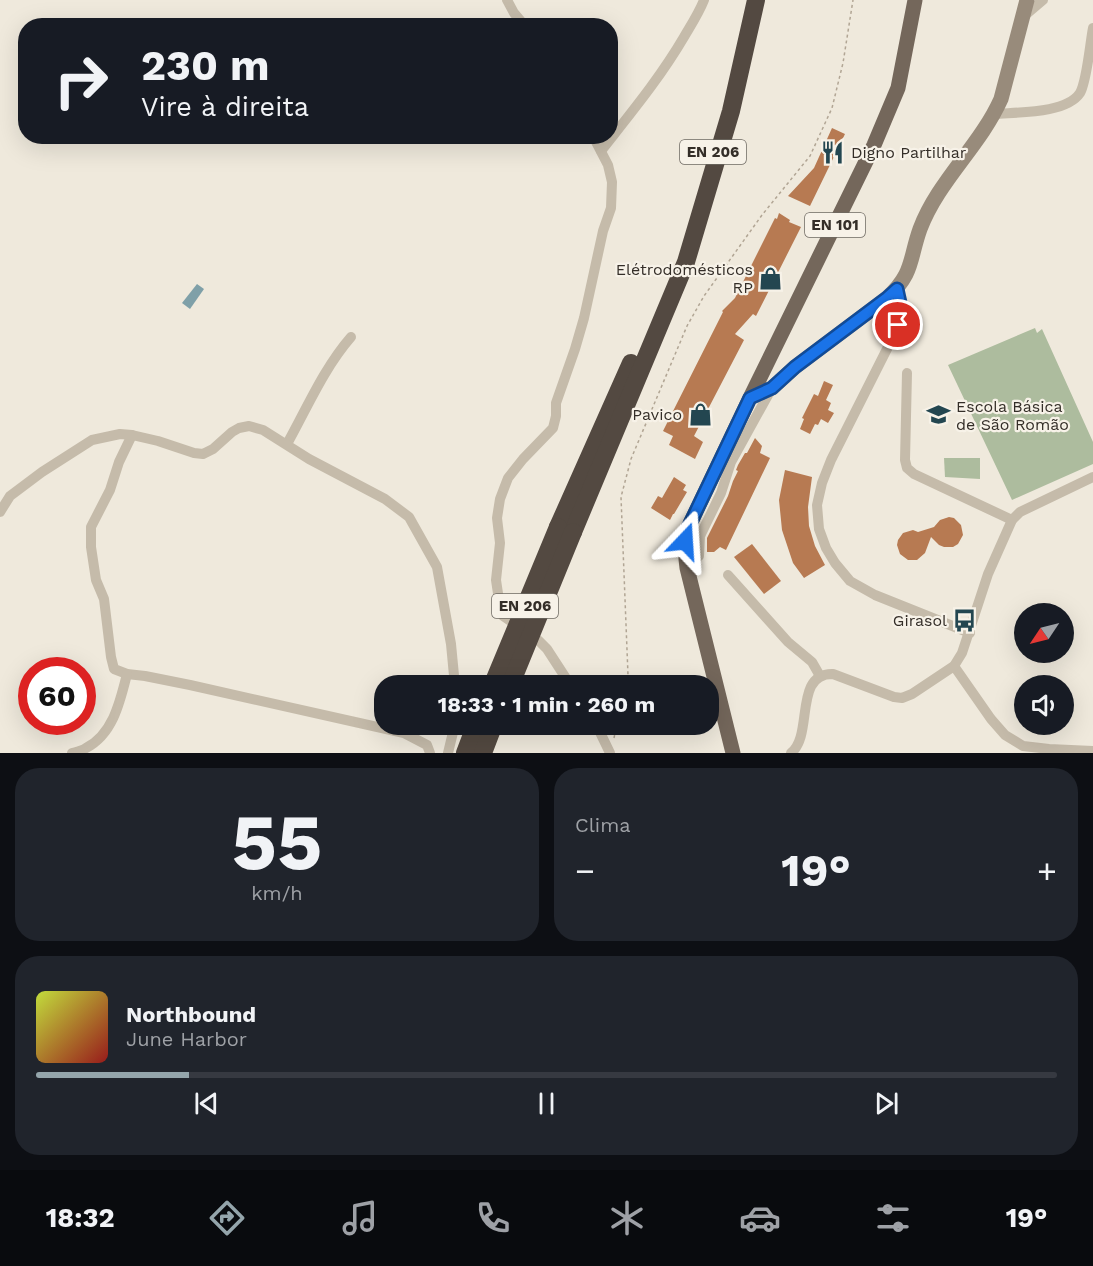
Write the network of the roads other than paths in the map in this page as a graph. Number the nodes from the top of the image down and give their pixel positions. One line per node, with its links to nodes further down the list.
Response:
1 (507, 0): 9 (street)
2 (704, 0): 12 (street)
3 (748, 0): 28 (highway, EN 206)
4 (756, 0): 28 (highway, EN 206)
5 (915, 0): 18 (main road, EN 101)
6 (1027, 0): 8 (street)
7 (1043, 0): 8 (street)
8 (1023, 17): 11 (street)
9 (518, 18)
10 (1093, 28): 11 (street)
11 (994, 114): 16 (street)
12 (618, 129)
13 (598, 144): 15 (street)
14 (606, 144): 15 (street)
15 (601, 151): 37 (street)
16 (897, 289): 21 (street); 31 (street)
17 (351, 337): 24 (street)
18 (770, 358): 19 (main road, EN 101); 21 (street)
19 (763, 372): 21 (street); 22 (main road, EN 101)
20 (907, 373): 27 (street)
21 (776, 381): 22 (street); 29 (street)
22 (750, 398): 29 (main road, EN 101)
23 (132, 435): 24 (street); 26 (street); 33 (street)
24 (287, 444): 34 (street)
25 (1093, 477): 27 (street)
26 (0, 512)
27 (1012, 520): 31 (street)
28 (565, 530): 35 (highway, EN 206, bridge); 36 (highway, EN 206, bridge)
29 (687, 568): 51 (main road, EN 101)
30 (728, 575): 38 (street)
31 (970, 633): 32 (street)
32 (954, 666): 38 (street); 43 (street)
33 (127, 674): 45 (street); 46 (street)
34 (454, 675)
35 (497, 675)
36 (514, 675)
37 (564, 675)
38 (820, 676): 52 (street)
39 (452, 735): 47 (street)
40 (472, 735): 48 (highway)
41 (490, 735): 49 (highway)
42 (601, 735): 50 (street)
43 (1023, 746): 44 (street); 53 (street)
44 (1093, 752)
45 (72, 753)
46 (430, 753)
47 (448, 753)
48 (465, 753)
49 (483, 753)
50 (610, 753)
51 (733, 753)
52 (791, 753)
53 (1047, 753)

